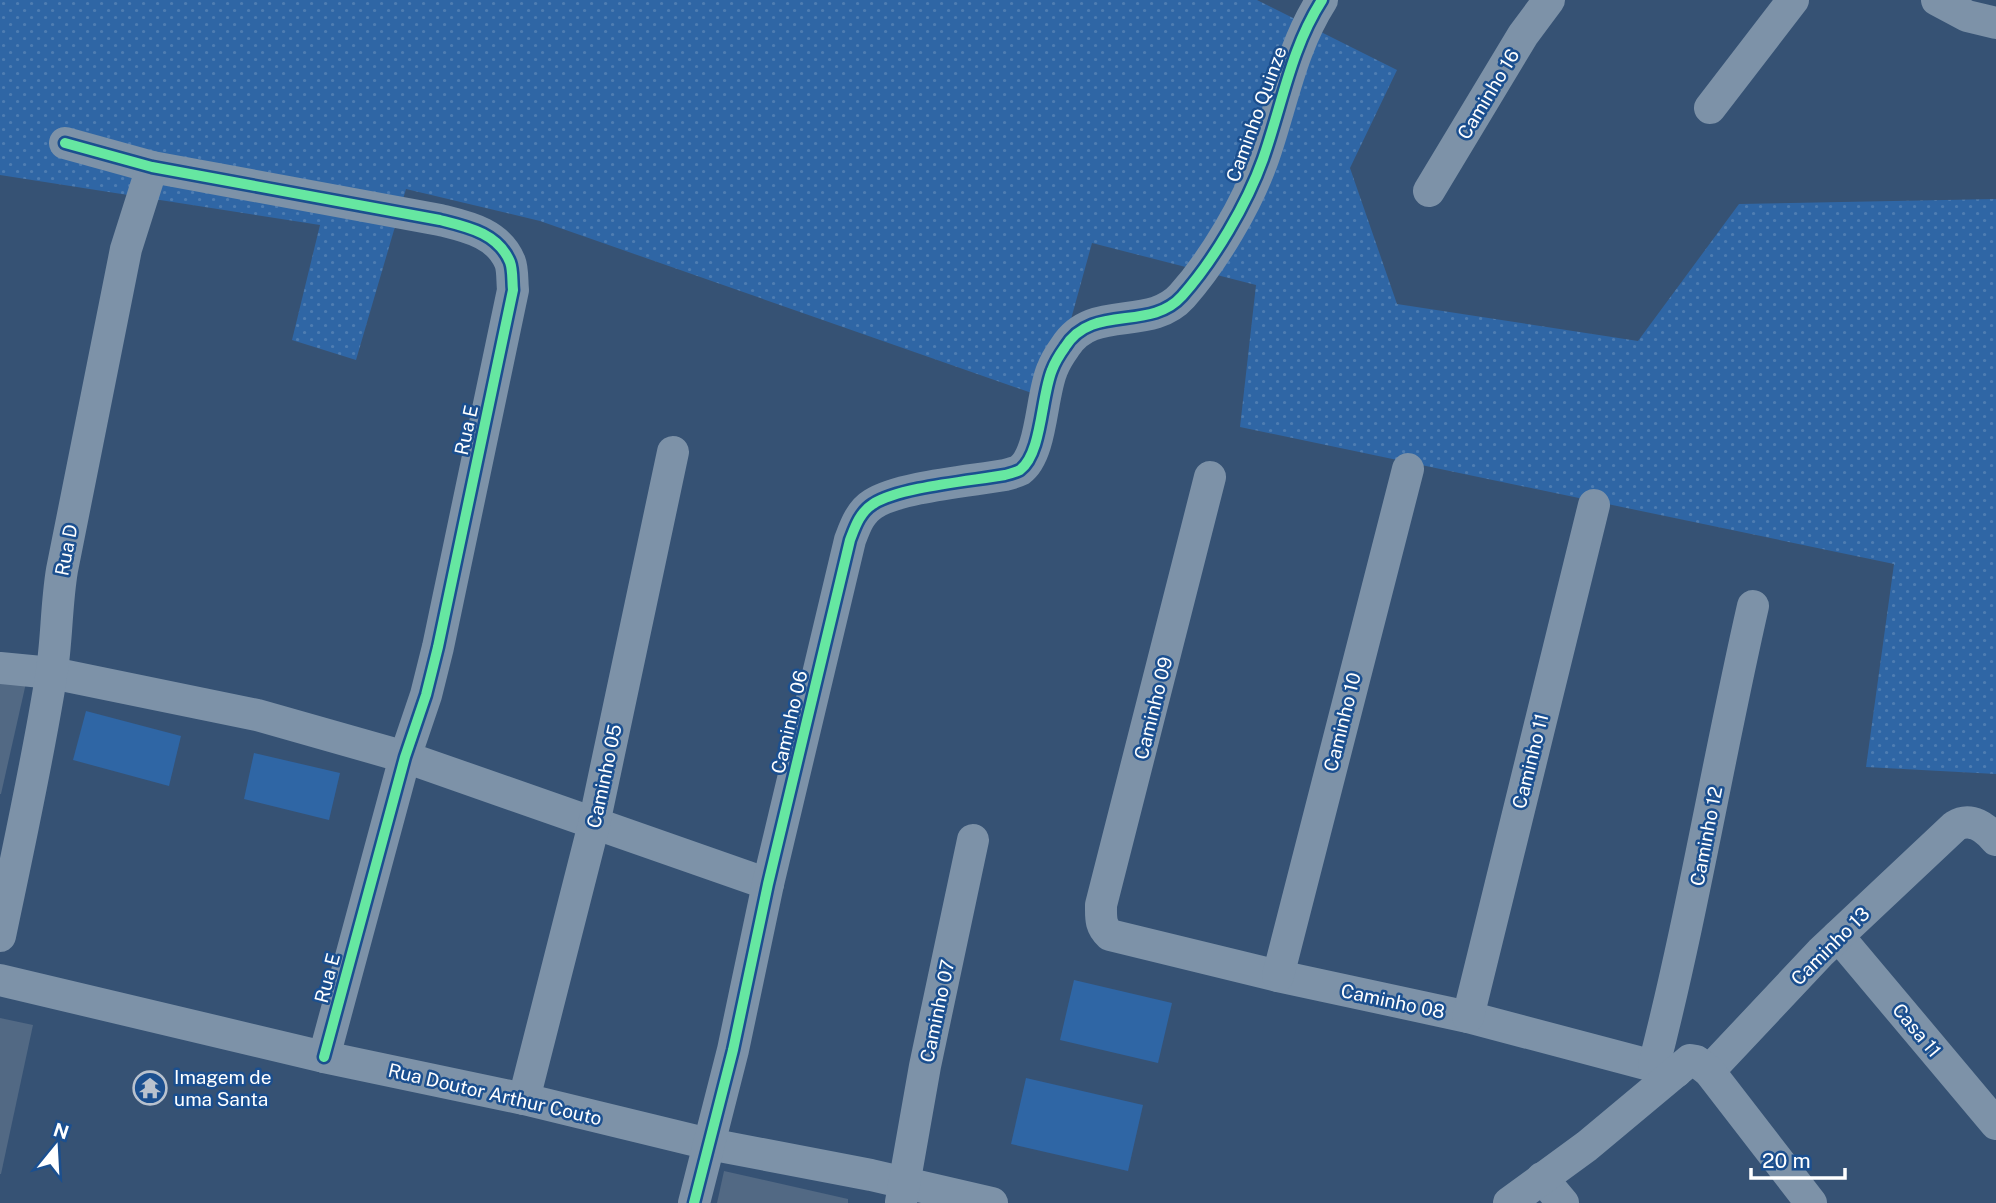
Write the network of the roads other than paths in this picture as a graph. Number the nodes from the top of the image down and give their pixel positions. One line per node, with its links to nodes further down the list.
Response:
1 (1322, 0): 10 (street, Caminho Quinze)
2 (1549, 0): 9 (street, Caminho 16)
3 (1793, 0): 6 (street)
4 (1937, 0): 5 (street)
5 (1996, 23)
6 (1710, 108)
7 (65, 143): 8 (street, Rua E)
8 (152, 167): 17 (street, Rua D); 18 (street, Rua E)
9 (1429, 191)
10 (1037, 432): 22 (street, Caminho 06)
11 (673, 452): 19 (street, Caminho 05)
12 (1408, 468): 26 (street, Caminho 10)
13 (1210, 477): 23 (street, Caminho 09)
14 (1594, 505): 28 (street, Caminho 11)
15 (1753, 606): 30 (street, Caminho 12)
16 (0, 668): 17 (street)
17 (52, 673): 18 (street); 24 (street, Rua D)
18 (405, 757): 19 (street); 29 (street, Rua E)
19 (594, 824): 22 (street); 31 (street, Caminho 05)
20 (973, 839): 35 (street, Caminho 07)
21 (1996, 840): 25 (street, Caminho 13)
22 (768, 884): 33 (street, Caminho 06)
23 (1110, 934): 26 (street, Caminho 08)
24 (0, 936)
25 (1838, 936): 30 (street, Caminho 13); 32 (street, Casa 11)
26 (1278, 976): 28 (street, Caminho 08)
27 (0, 980): 29 (street, Rua Doutor Arthur Couto)
28 (1468, 1017): 30 (street, Caminho 08)
29 (324, 1057): 31 (street, Rua Doutor Arthur Couto)
30 (1681, 1068): 34 (street, Caminho 13); 40 (street)
31 (524, 1099): 33 (street, Rua Doutor Arthur Couto)
32 (1996, 1124)
33 (709, 1144): 35 (street, Rua Doutor Arthur Couto); 36 (street, Caminho 06)
34 (1542, 1178): 38 (street, Caminho 13); 39 (street)
35 (902, 1193): 37 (street, Rua Doutor Arthur Couto)
36 (694, 1203)
37 (992, 1203)
38 (1509, 1203)
39 (1563, 1203)
40 (1811, 1203)

